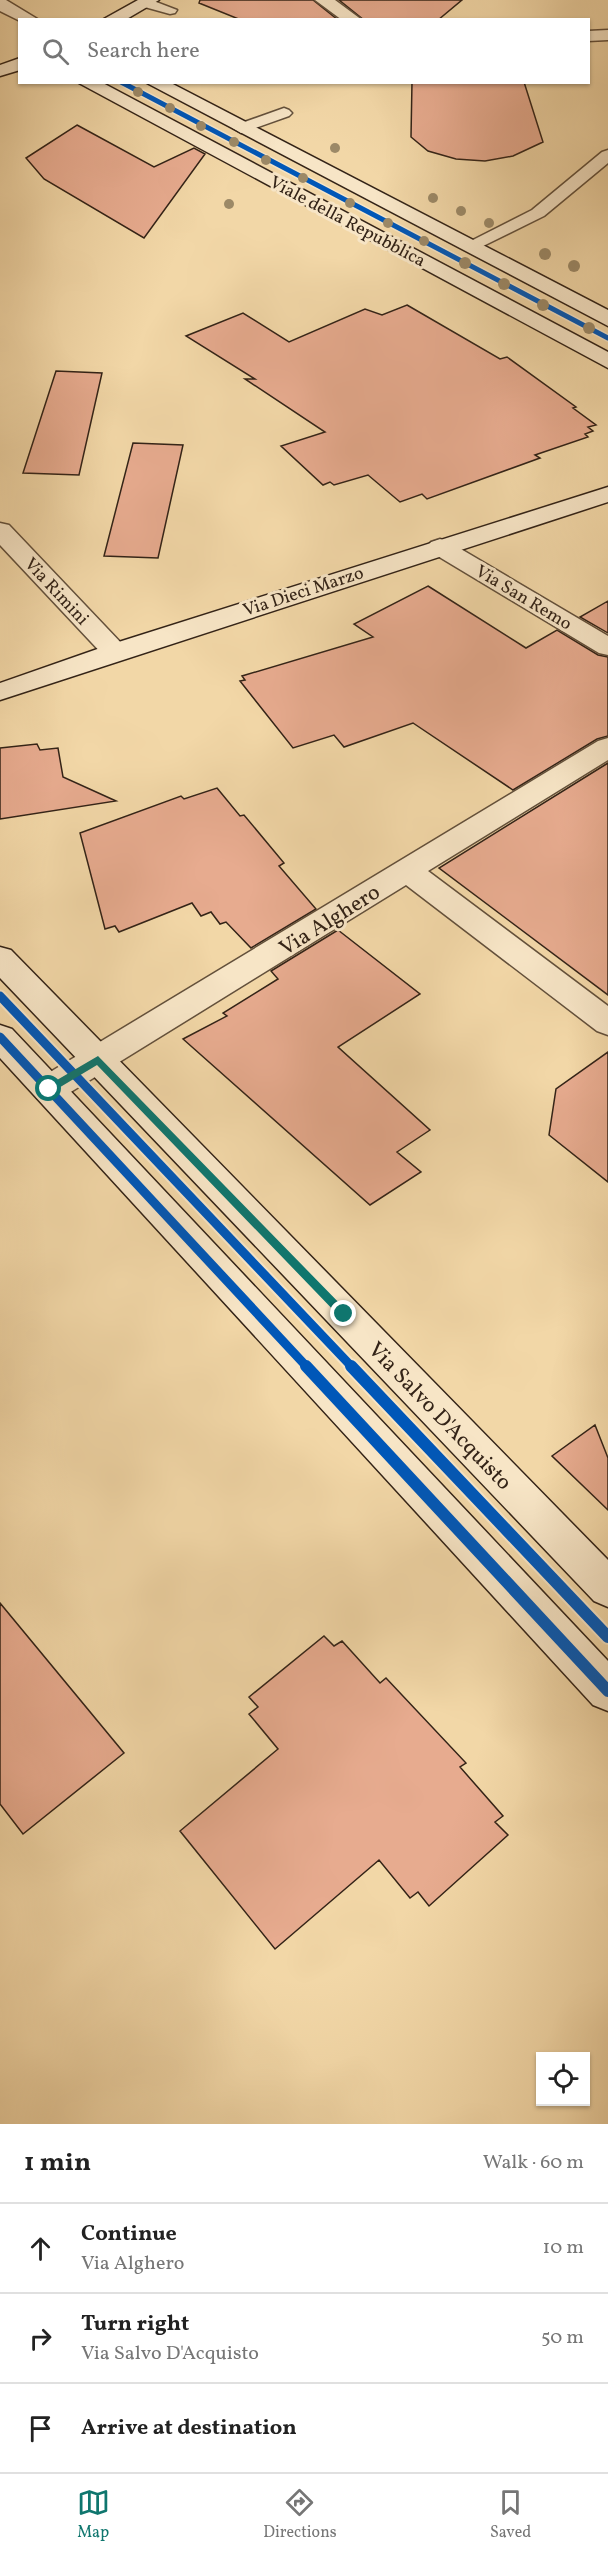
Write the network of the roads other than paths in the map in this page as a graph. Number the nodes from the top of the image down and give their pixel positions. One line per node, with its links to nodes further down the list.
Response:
1 (323, 0): 7 (street)
2 (148, 1): 4 (lane); 6 (street)
3 (0, 4): 5 (street)
4 (170, 10)
5 (27, 18)
6 (114, 18)
7 (351, 18)
8 (608, 35): 9 (street)
9 (590, 36)
10 (18, 64): 11 (street)
11 (0, 71)
12 (90, 84): 19 (street, Viale della Repubblica)
13 (158, 84): 15 (street, Viale della Repubblica)
14 (284, 113): 15 (lane)
15 (241, 128): 17 (street, Viale della Repubblica)
16 (608, 155): 17 (lane)
17 (469, 246): 18 (street, Viale della Repubblica)
18 (608, 319)
19 (608, 361)
20 (608, 494): 22 (street, Via Dieci Marzo)
21 (0, 530): 24 (street, Via Rimini)
22 (440, 547): 23 (street, Via San Remo); 24 (street, Via Dieci Marzo)
23 (608, 647)
24 (115, 652): 25 (street, Via Dieci Marzo)
25 (0, 692)
26 (608, 747): 27 (street, Via Alghero)
27 (407, 870): 29 (street); 31 (street, Via Alghero)
28 (0, 958): 31 (street, Via Salvo D'Acquisto)
29 (608, 1023)
30 (0, 1037): 32 (street)
31 (98, 1060): 32 (street, Via Alghero); 33 (street, Via Salvo D'Acquisto)
32 (49, 1089): 34 (street)
33 (608, 1588)
34 (608, 1692)

